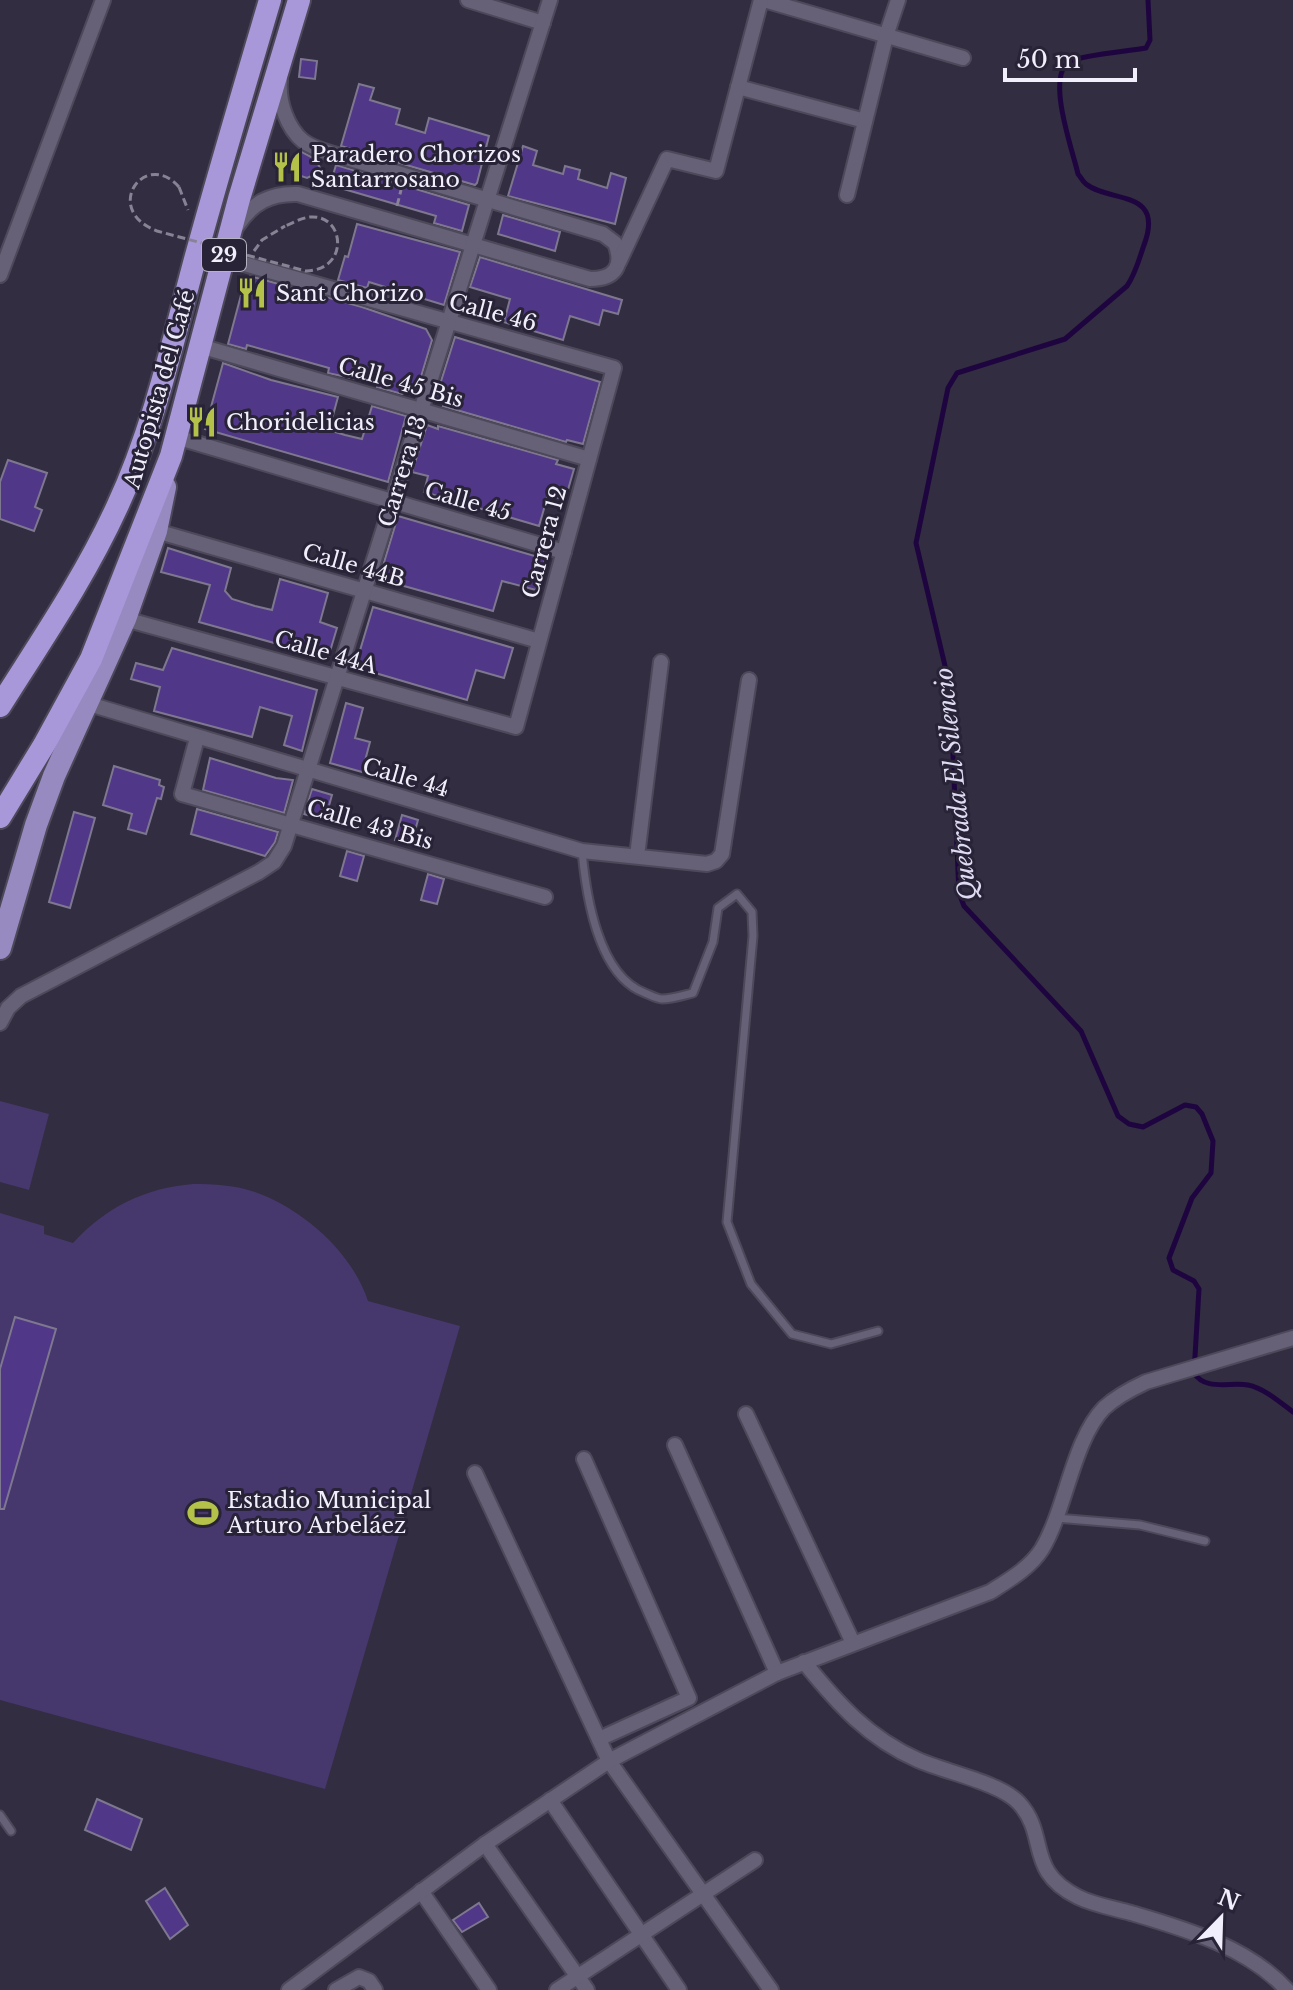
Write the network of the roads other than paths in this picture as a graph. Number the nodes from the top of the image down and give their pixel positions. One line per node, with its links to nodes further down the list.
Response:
1 (103, 0): 19 (street)
2 (270, 0): 36 (highway, Autopista del Café / 29)
3 (299, 0): 10 (highway, Autopista del Café / 29)
4 (468, 0): 8 (street)
5 (550, 0): 8 (street, Carrera 13)
6 (763, 0): 9 (street); 12 (street)
7 (898, 0): 9 (street)
8 (543, 23): 15 (street, Carrera 13)
9 (886, 36): 11 (street); 13 (street)
10 (283, 55): 15 (street); 17 (highway, Autopista del Café / 29)
11 (963, 58)
12 (738, 87): 13 (street); 18 (street)
13 (865, 121): 14 (street)
14 (847, 195)
15 (487, 200): 16 (street, Carrera 13); 18 (street)
16 (473, 244): 17 (street); 18 (street); 20 (street, Carrera 13)
17 (225, 251): 20 (street, Calle 46); 21 (highway, Autopista del Café / 29)
18 (619, 262)
19 (0, 275)
20 (449, 323): 22 (street, Calle 46); 23 (street, Carrera 13)
21 (200, 346): 23 (street, Calle 45 Bis); 24 (highway, Autopista del Café / 29)
22 (614, 368): 25 (street, Carrera 12)
23 (421, 410): 25 (street, Calle 45 Bis); 26 (street, Carrera 13)
24 (173, 447): 26 (street, Calle 45); 27 (main road); 40 (highway, Autopista del Café / 29)
25 (589, 459): 28 (street, Carrera 12)
26 (393, 502): 28 (street, Calle 45); 29 (street, Carrera 13)
27 (156, 531): 29 (street, Calle 44B); 30 (main road)
28 (564, 552): 31 (street, Carrera 12)
29 (365, 591): 31 (street, Calle 44B); 33 (street, Carrera 13)
30 (125, 619): 33 (street, Calle 44A); 35 (main road)
31 (539, 641): 37 (street, Carrera 12)
32 (661, 662): 43 (street)
33 (338, 678): 37 (street, Calle 44A); 39 (street, Carrera 13)
34 (749, 680): 43 (street, Calle 44)
35 (89, 704): 38 (street, Calle 44); 46 (main road)
36 (0, 706)
37 (516, 727)
38 (197, 738): 39 (street, Calle 44); 41 (street, Calle 43 Bis)
39 (309, 771): 41 (street, Carrera 13); 42 (street, Calle 44)
40 (0, 817)
41 (292, 824): 45 (street, Calle 43 Bis); 47 (street, Carrera 13)
42 (582, 851): 43 (street, Calle 44); 48 (lane)
43 (637, 856)
44 (0, 893): 46 (main road)
45 (545, 897)
46 (3, 938)
47 (0, 1023)
48 (878, 1331)
49 (1293, 1338): 54 (street)
50 (746, 1414): 56 (street)
51 (675, 1445): 58 (street)
52 (584, 1459): 59 (street)
53 (475, 1473): 59 (street)
54 (1056, 1518): 55 (lane); 56 (street)
55 (1205, 1541)
56 (853, 1643): 57 (street)
57 (804, 1662): 58 (street); 78 (street)
58 (777, 1673): 60 (street)
59 (599, 1739): 60 (street)
60 (609, 1761): 61 (street); 67 (street)
61 (550, 1800): 64 (street); 68 (street)
62 (0, 1815): 63 (lane)
63 (11, 1831)
64 (485, 1844): 66 (street); 69 (street)
65 (755, 1860): 67 (street)
66 (421, 1891): 70 (street); 73 (street)
67 (703, 1894): 68 (street); 77 (street)
68 (641, 1935): 69 (street); 76 (street)
69 (577, 1977): 74 (street); 75 (street)
70 (289, 1990)
71 (336, 1990): 72 (street)
72 (375, 1990)
73 (489, 1990)
74 (557, 1990)
75 (587, 1990)
76 (679, 1990)
77 (771, 1990)
78 (1287, 1990)

